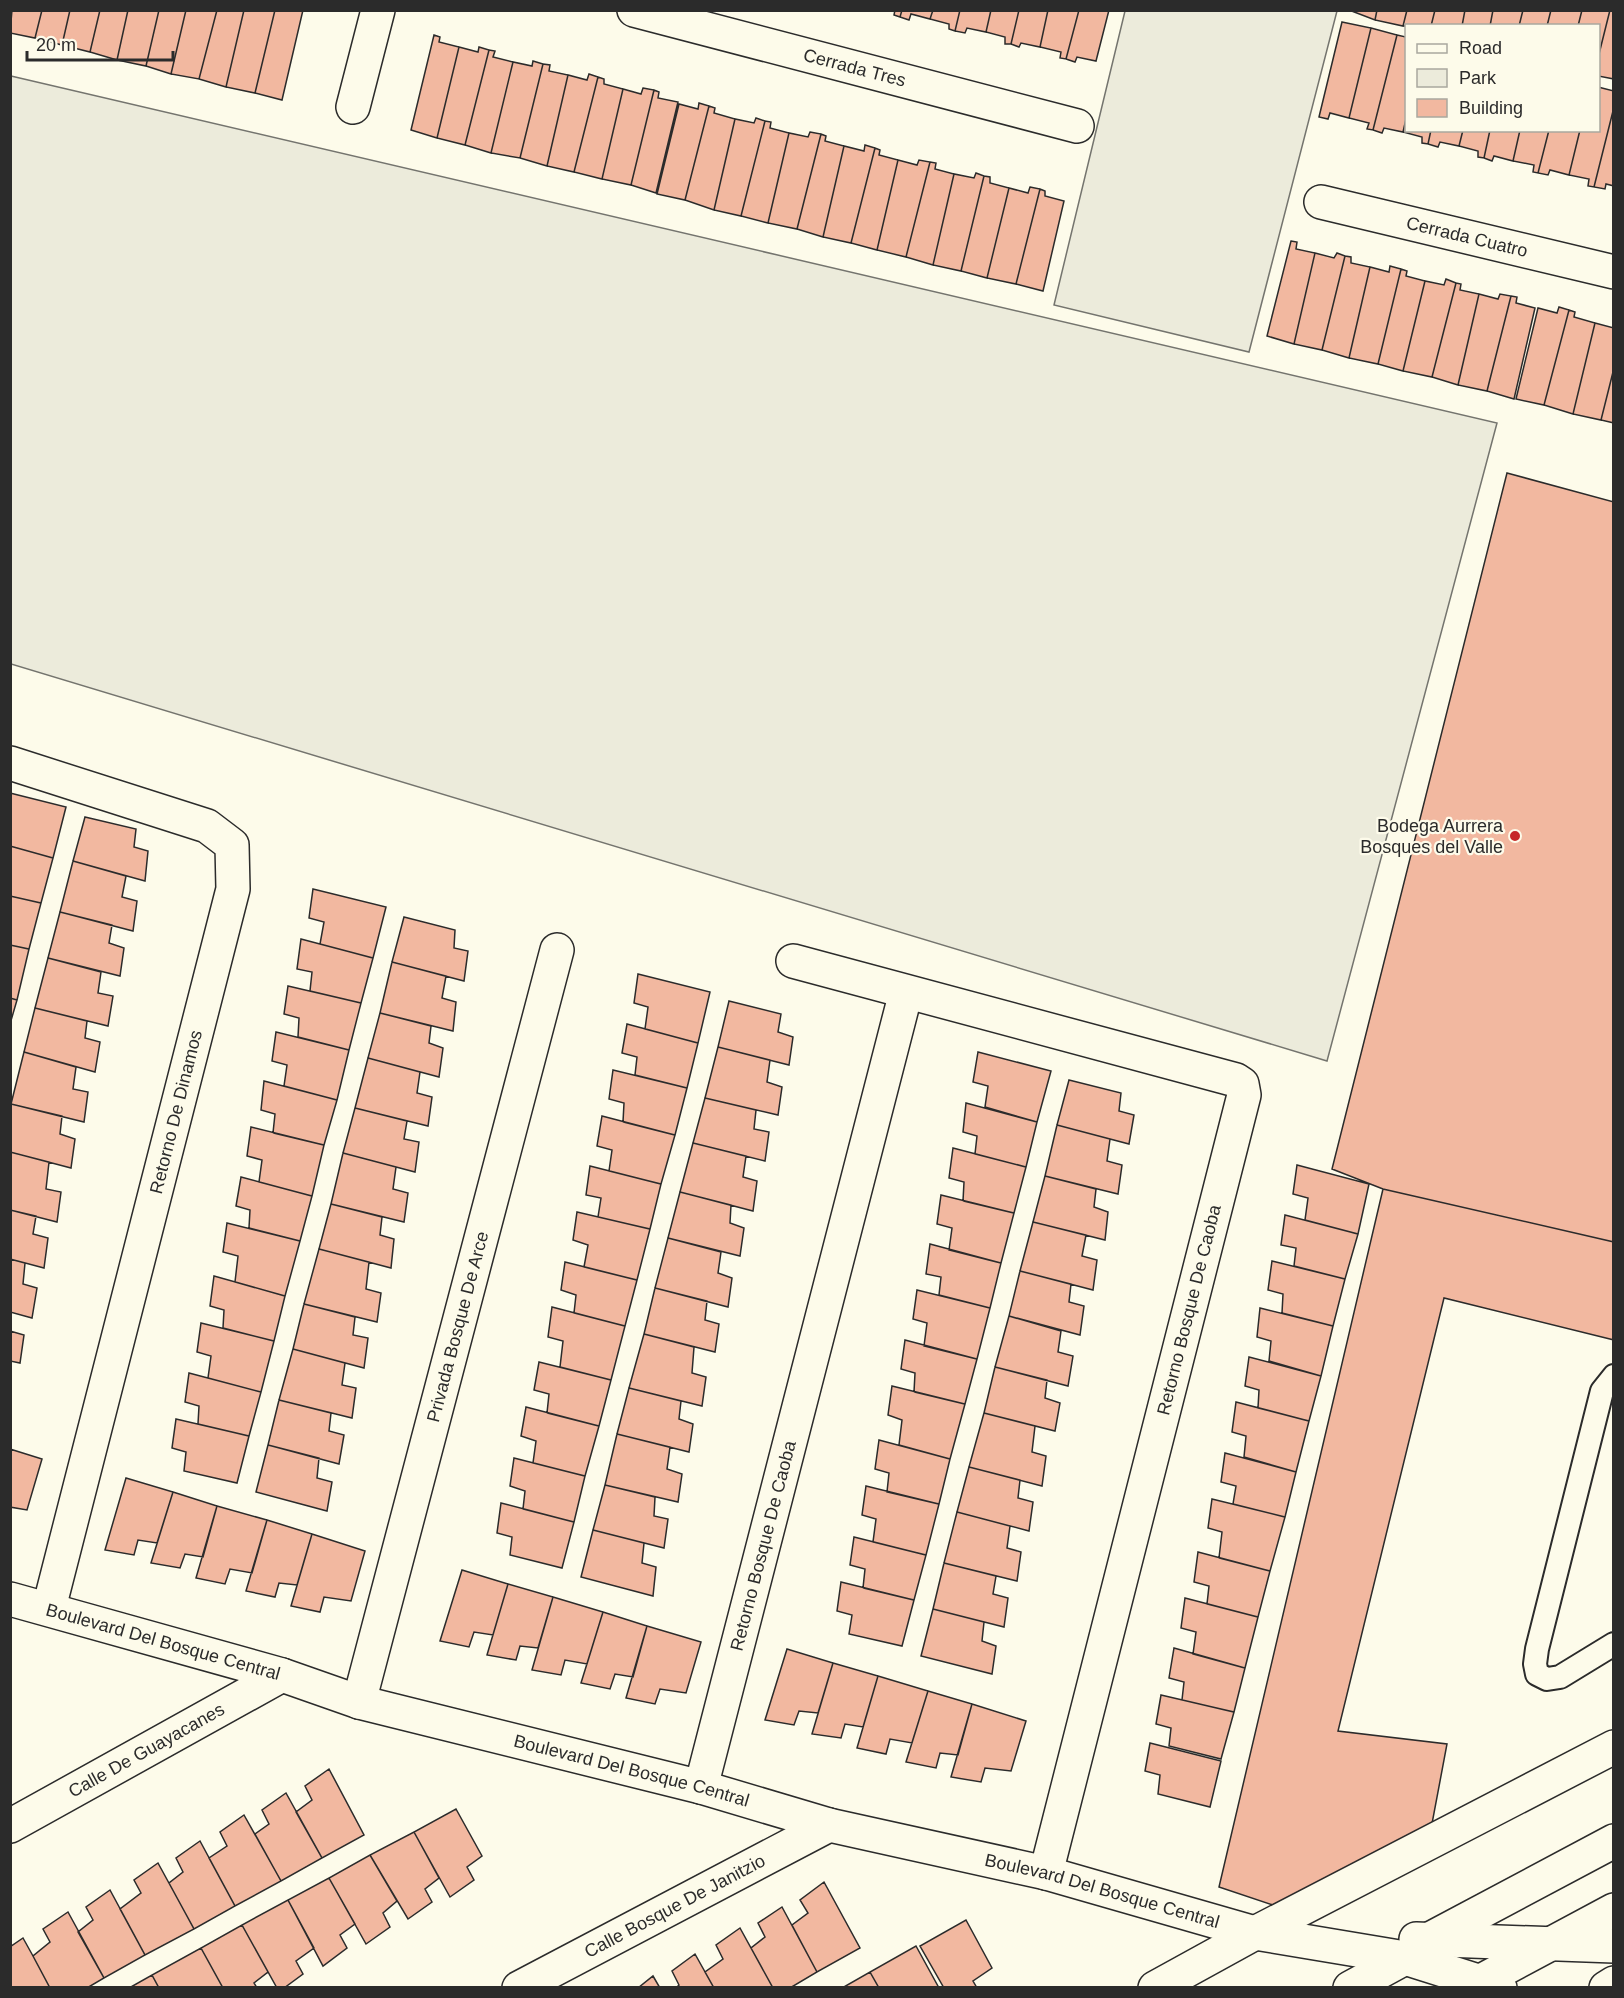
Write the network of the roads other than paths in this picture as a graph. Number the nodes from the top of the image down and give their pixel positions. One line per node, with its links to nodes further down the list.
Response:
1 (378, 10): 3 (street)
2 (634, 10): 4 (street, Cerrada Tres)
3 (353, 107)
4 (1077, 126)
5 (1321, 202): 6 (street, Cerrada Cuatro)
6 (1614, 272)
7 (10, 763): 13 (street, Retorno De Dinamos)
8 (557, 950): 16 (street, Privada Bosque De Arce)
9 (793, 961): 10 (street, Retorno Bosque De Caoba)
10 (906, 992): 18 (street, Retorno Bosque De Caoba); 22 (street, Retorno Bosque De Caoba)
11 (1614, 1376): 14 (lane)
12 (10, 1599): 13 (street, Boulevard Del Bosque Central)
13 (49, 1608): 15 (street, Boulevard Del Bosque Central)
14 (1614, 1644)
15 (282, 1675): 16 (street, Boulevard Del Bosque Central); 20 (street, Calle De Guayacanes)
16 (359, 1702): 18 (street, Boulevard Del Bosque Central)
17 (1614, 1747): 24 (street)
18 (701, 1787): 19 (street, Boulevard Del Bosque Central)
19 (829, 1825): 22 (street, Boulevard Del Bosque Central); 30 (street, Calle Bosque De Janitzio)
20 (10, 1826)
21 (1614, 1841): 27 (street)
22 (1046, 1873): 24 (street, Boulevard Del Bosque Central)
23 (1614, 1910): 25 (street)
24 (1255, 1933): 27 (street, Boulevard Del Bosque Central); 31 (street)
25 (1550, 1944): 26 (street, Boulevard Del Bosque Central); 27 (street, Boulevard Del Bosque Central); 29 (street)
26 (1614, 1946)
27 (1416, 1949): 29 (street, Boulevard Del Bosque Central); 32 (street)
28 (1614, 1983): 33 (street)
29 (1483, 1985)
30 (519, 1988)
31 (1155, 1988)
32 (1350, 1988)
33 (1606, 1988)

